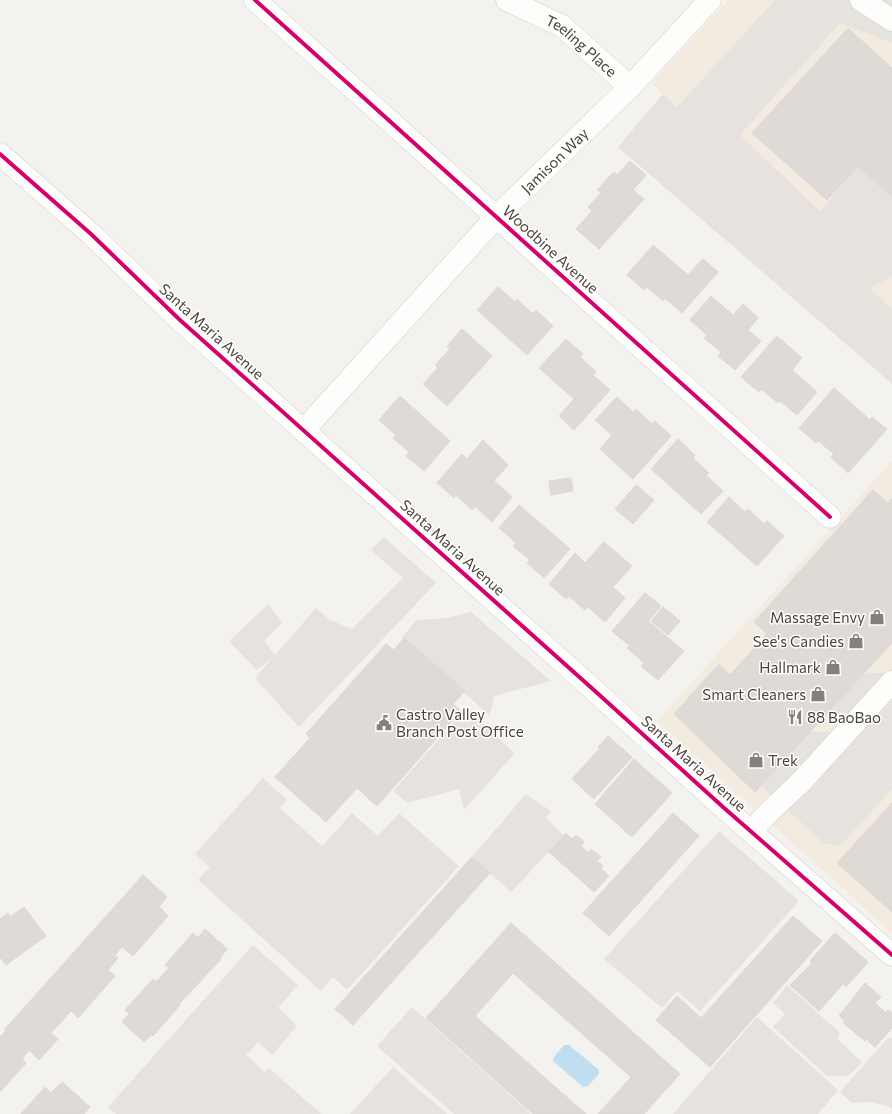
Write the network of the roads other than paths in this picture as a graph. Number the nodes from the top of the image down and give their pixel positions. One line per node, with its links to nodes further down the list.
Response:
1 (255, 0): 8 (street, Woodbine Avenue)
2 (710, 0): 6 (street, Jamison Way)
3 (861, 0): 5 (street)
4 (515, 1): 6 (street, Teeling Place)
5 (892, 20)
6 (630, 87): 8 (street, Jamison Way)
7 (0, 154): 9 (street, Santa Maria Avenue)
8 (497, 216): 9 (street, Jamison Way); 10 (street, Woodbine Avenue)
9 (304, 430): 12 (street, Santa Maria Avenue)
10 (830, 518)
11 (892, 682): 12 (street)
12 (751, 831): 13 (street, Santa Maria Avenue)
13 (892, 955)

